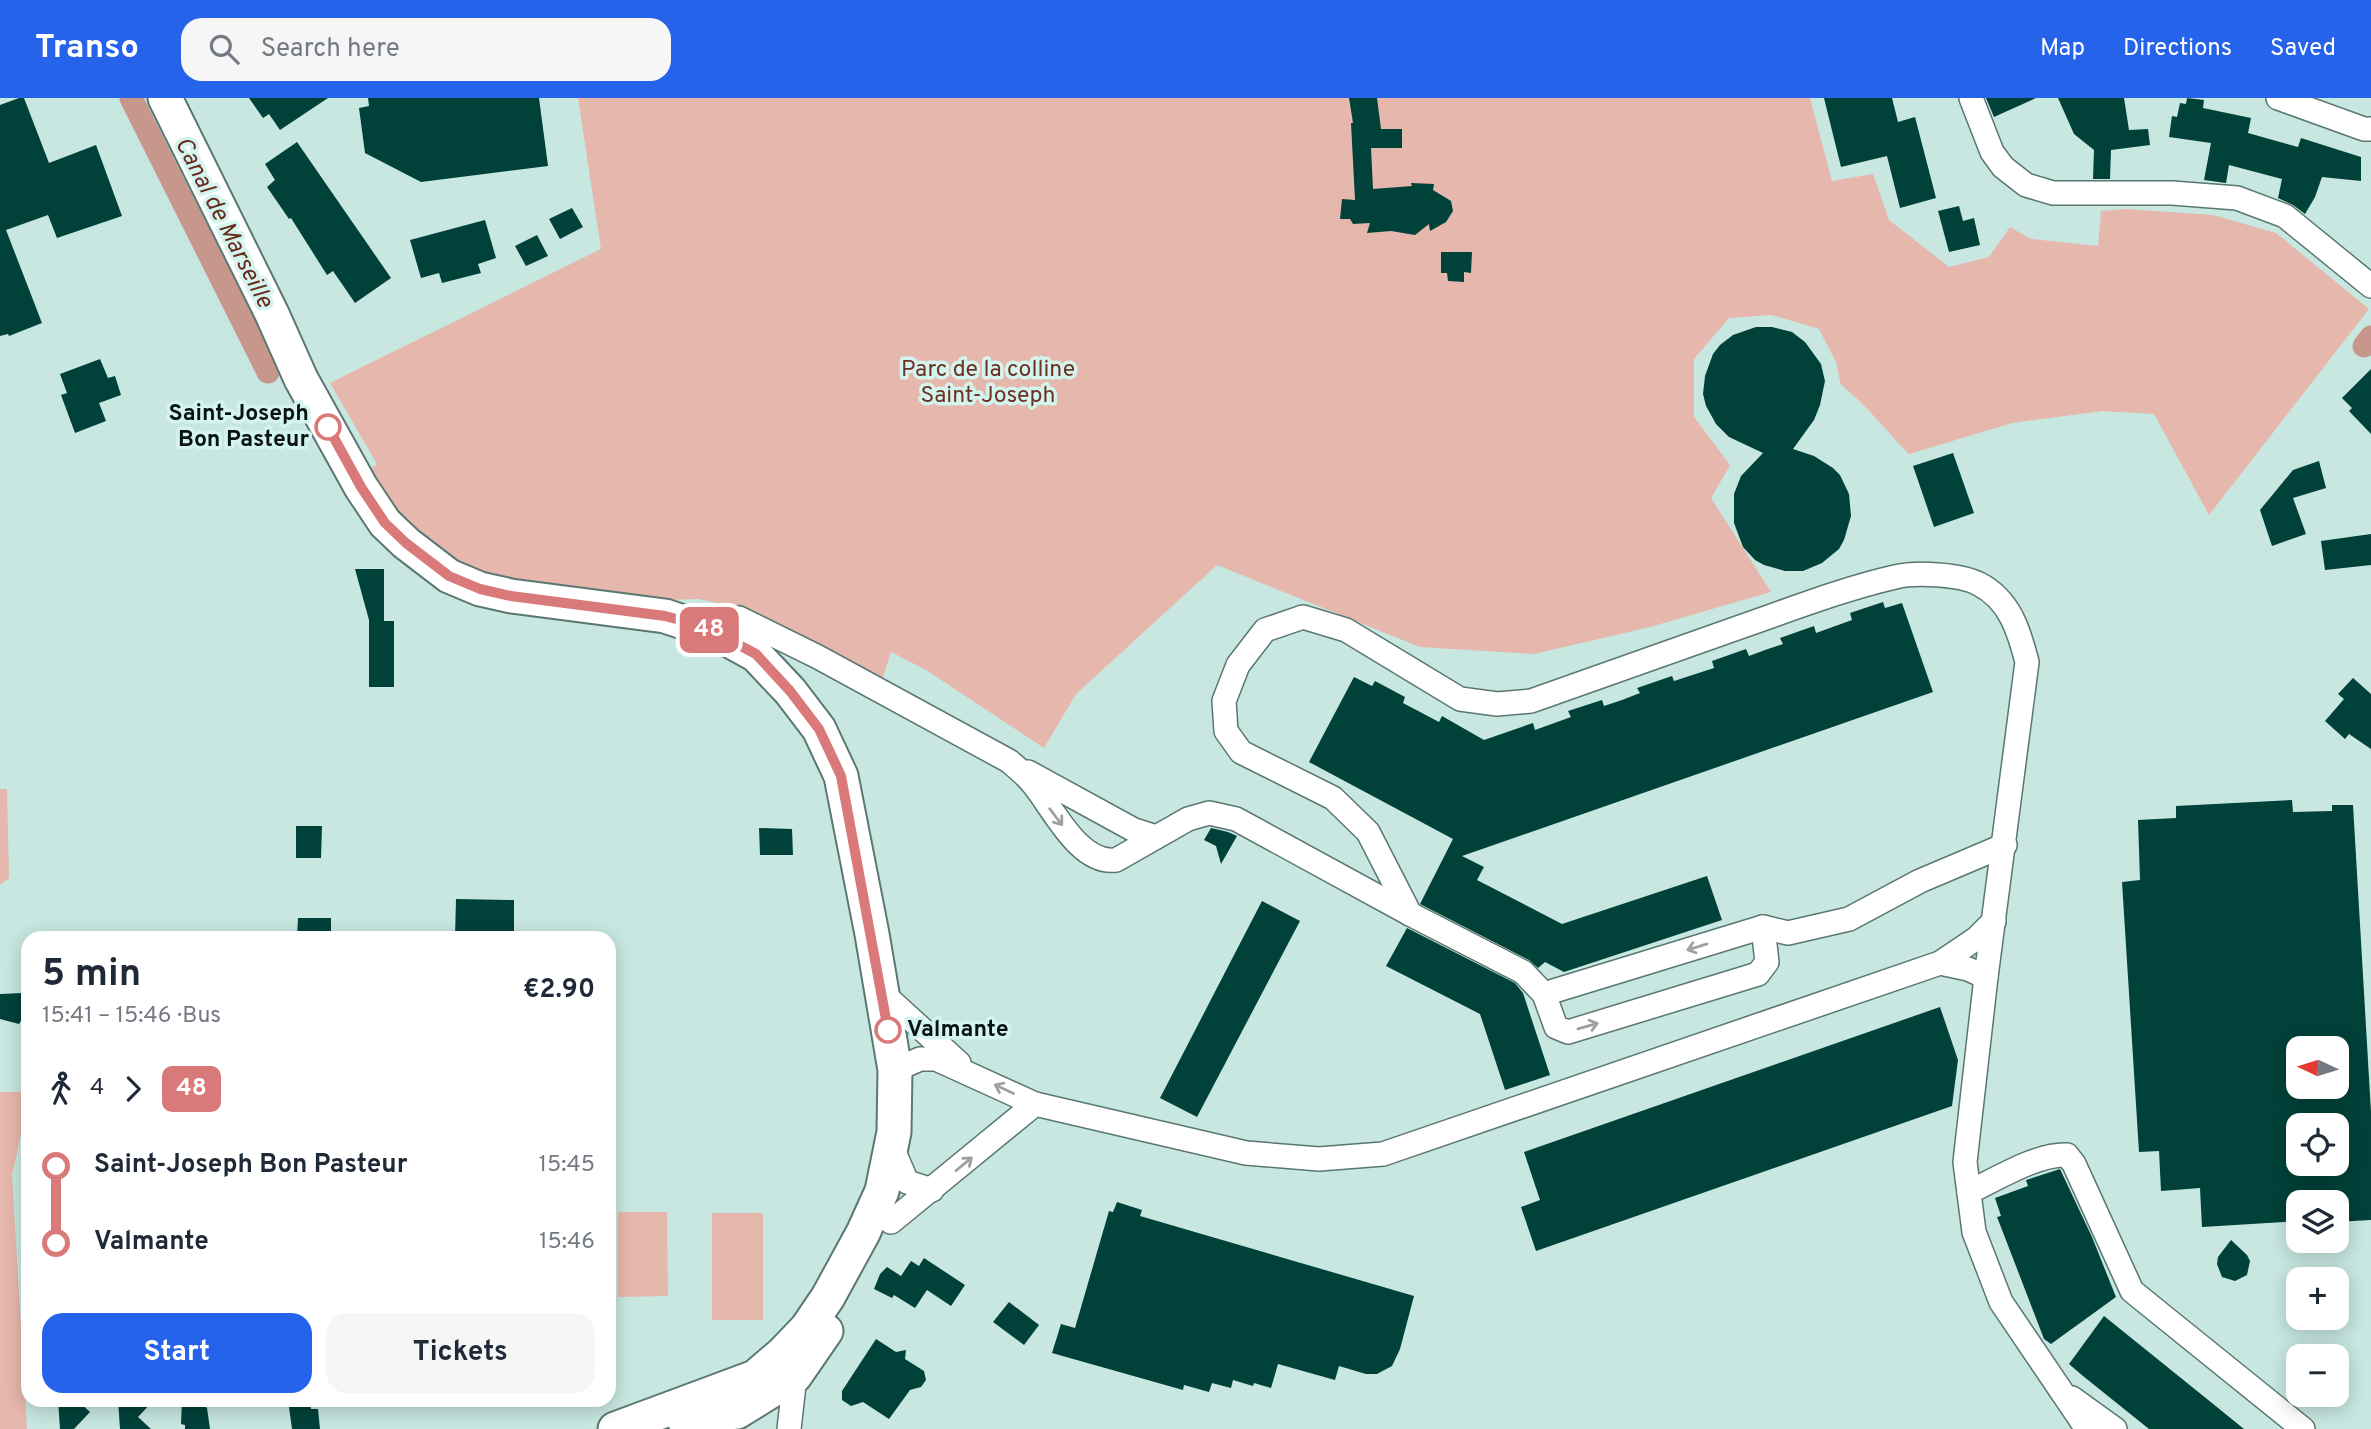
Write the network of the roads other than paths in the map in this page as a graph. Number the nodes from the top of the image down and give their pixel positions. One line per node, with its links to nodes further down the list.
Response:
1 (165, 98): 6 (street)
2 (1972, 98): 5 (street)
3 (2278, 98): 4 (street)
4 (2371, 129)
5 (2371, 286)
6 (716, 633): 7 (street); 15 (street)
7 (1013, 764): 8 (street); 8 (street, one-way to 8)
8 (1156, 837): 10 (street)
9 (2005, 845): 10 (street); 11 (street); 12 (street)
10 (1410, 914): 16 (street)
11 (1994, 921): 13 (street); 14 (street)
12 (1763, 927): 16 (street, one-way to 16); 16 (street, one-way to 12)
13 (1936, 964): 14 (street); 19 (street)
14 (1986, 977): 22 (street)
15 (884, 987): 17 (street); 18 (street)
16 (1544, 995)
17 (902, 1067): 18 (street); 20 (street); 21 (street)
18 (972, 1074): 19 (street, one-way to 18)
19 (1035, 1104): 21 (street, one-way to 19)
20 (892, 1147): 21 (street); 25 (street)
21 (920, 1186): 23 (street)
22 (1969, 1192): 24 (street); 31 (street)
23 (795, 1376): 25 (street); 28 (street)
24 (2061, 1391): 29 (street); 30 (street)
25 (747, 1400): 26 (street); 27 (street)
26 (615, 1429)
27 (628, 1429)
28 (789, 1429)
29 (2087, 1429)
30 (2115, 1429)
31 (2303, 1429)

